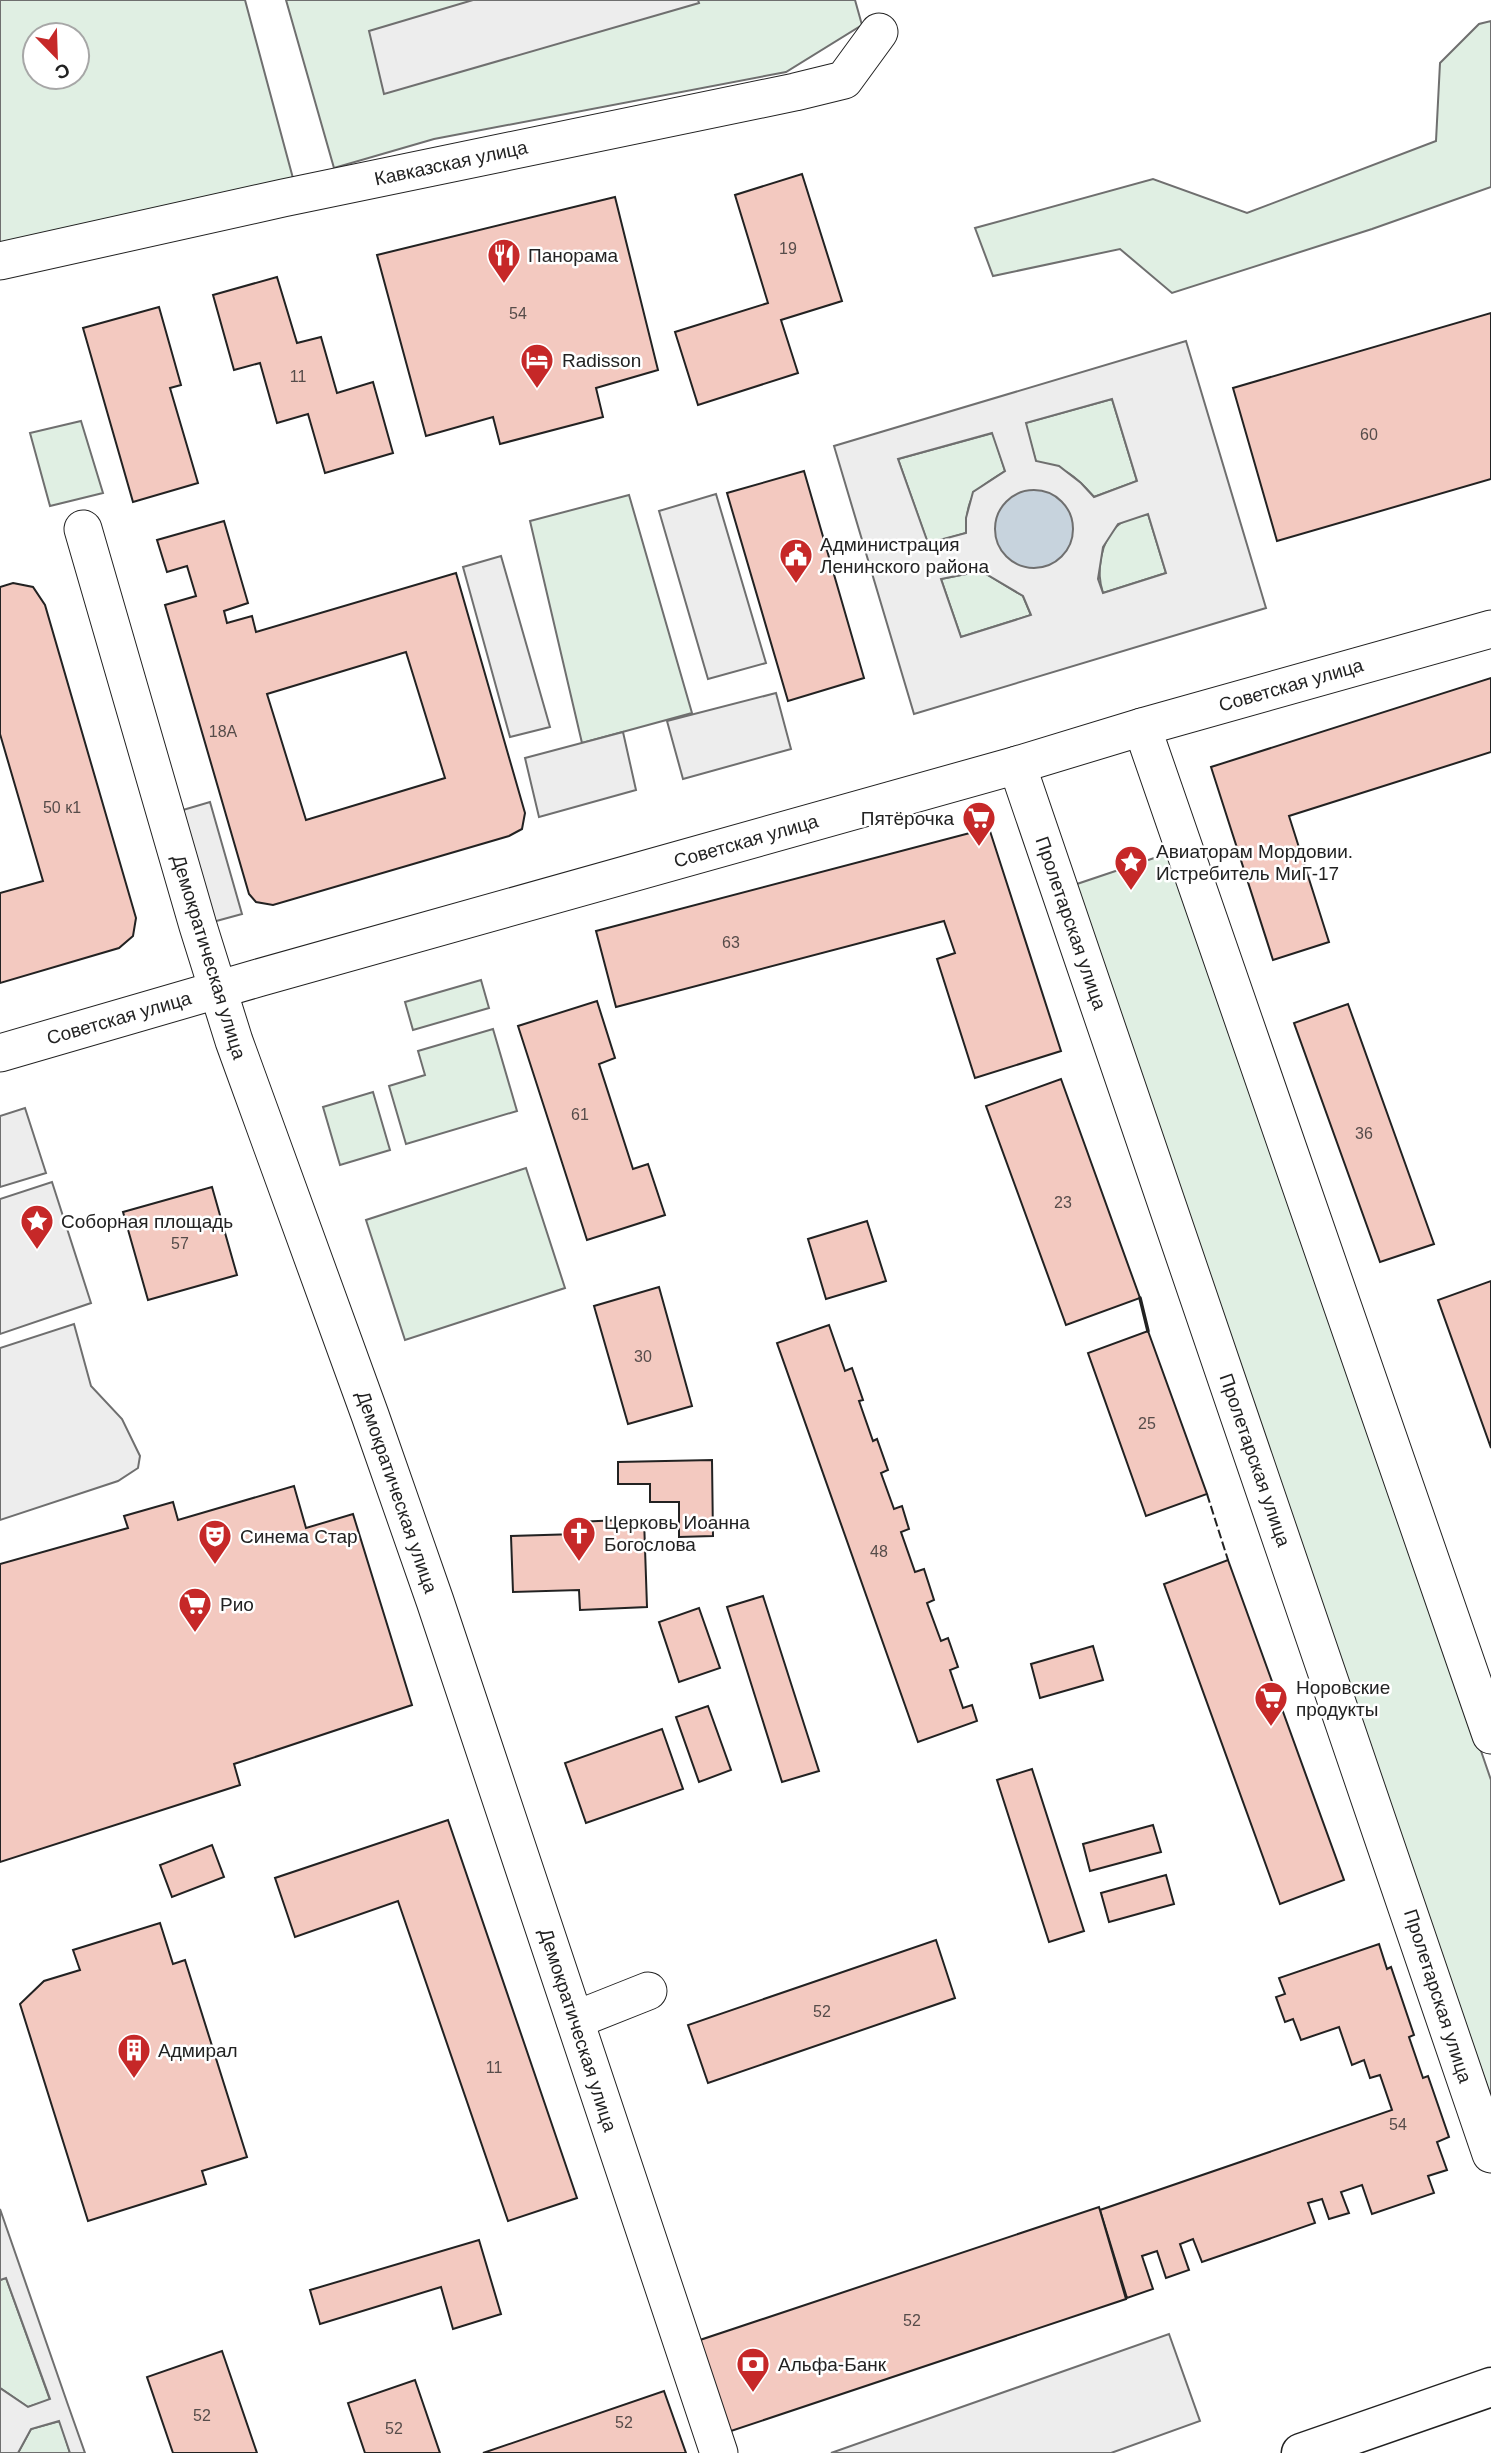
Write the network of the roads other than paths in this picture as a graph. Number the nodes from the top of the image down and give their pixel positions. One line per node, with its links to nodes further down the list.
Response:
1 (879, 32): 2 (street, Кавказская улица)
2 (0, 261)
3 (83, 530): 7 (street, Демократическая улица)
4 (1491, 629): 5 (street, Советская улица)
5 (1142, 727): 6 (street, Советская улица); 9 (street)
6 (1017, 765): 7 (street, Советская улица); 12 (street, Пролетарская улица)
7 (217, 990): 8 (street, Советская улица); 11 (street, Демократическая улица)
8 (0, 1053)
9 (1491, 1735)
10 (648, 1991): 11 (street)
11 (575, 2020): 14 (street, Демократическая улица)
12 (1491, 2154)
13 (1491, 2387): 15 (main road)
14 (719, 2453)
15 (1301, 2453)

